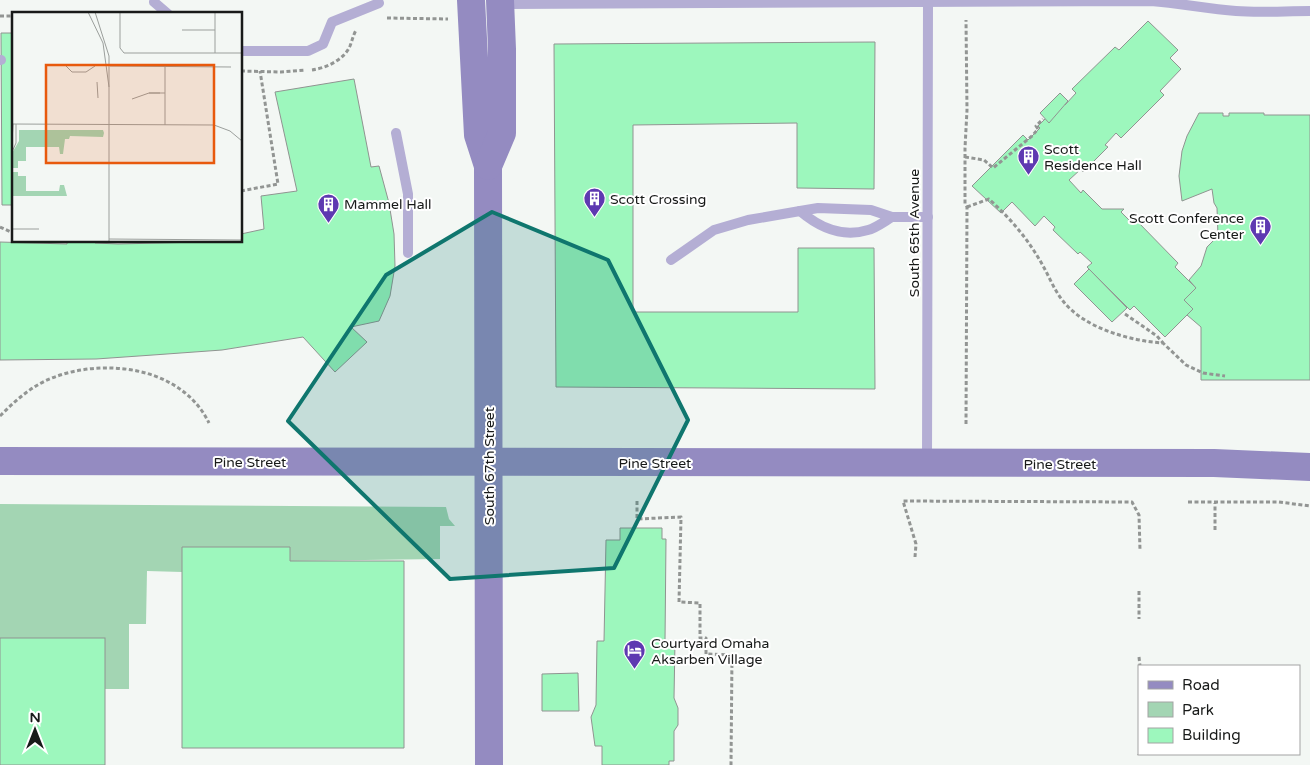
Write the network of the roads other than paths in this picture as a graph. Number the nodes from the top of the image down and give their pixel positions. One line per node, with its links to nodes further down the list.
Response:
1 (471, 0): 10 (street, South 67th Street)
2 (154, 2): 7 (lane)
3 (500, 2): 4 (lane); 10 (street, South 67th Street)
4 (928, 2): 6 (lane); 13 (lane, South 65th Avenue)
5 (379, 3): 8 (lane)
6 (1310, 11)
7 (166, 12)
8 (242, 51)
9 (396, 133): 14 (lane)
10 (488, 166): 17 (street, South 67th Street)
11 (800, 211): 12 (lane); 12 (lane); 15 (lane)
12 (892, 217): 13 (lane)
13 (928, 217): 18 (lane, South 65th Avenue)
14 (408, 253)
15 (671, 260)
16 (0, 461): 17 (street, Pine Street)
17 (490, 463): 18 (street, Pine Street); 20 (street, South 67th Street)
18 (927, 464): 19 (street, Pine Street)
19 (1310, 468)
20 (489, 765)

